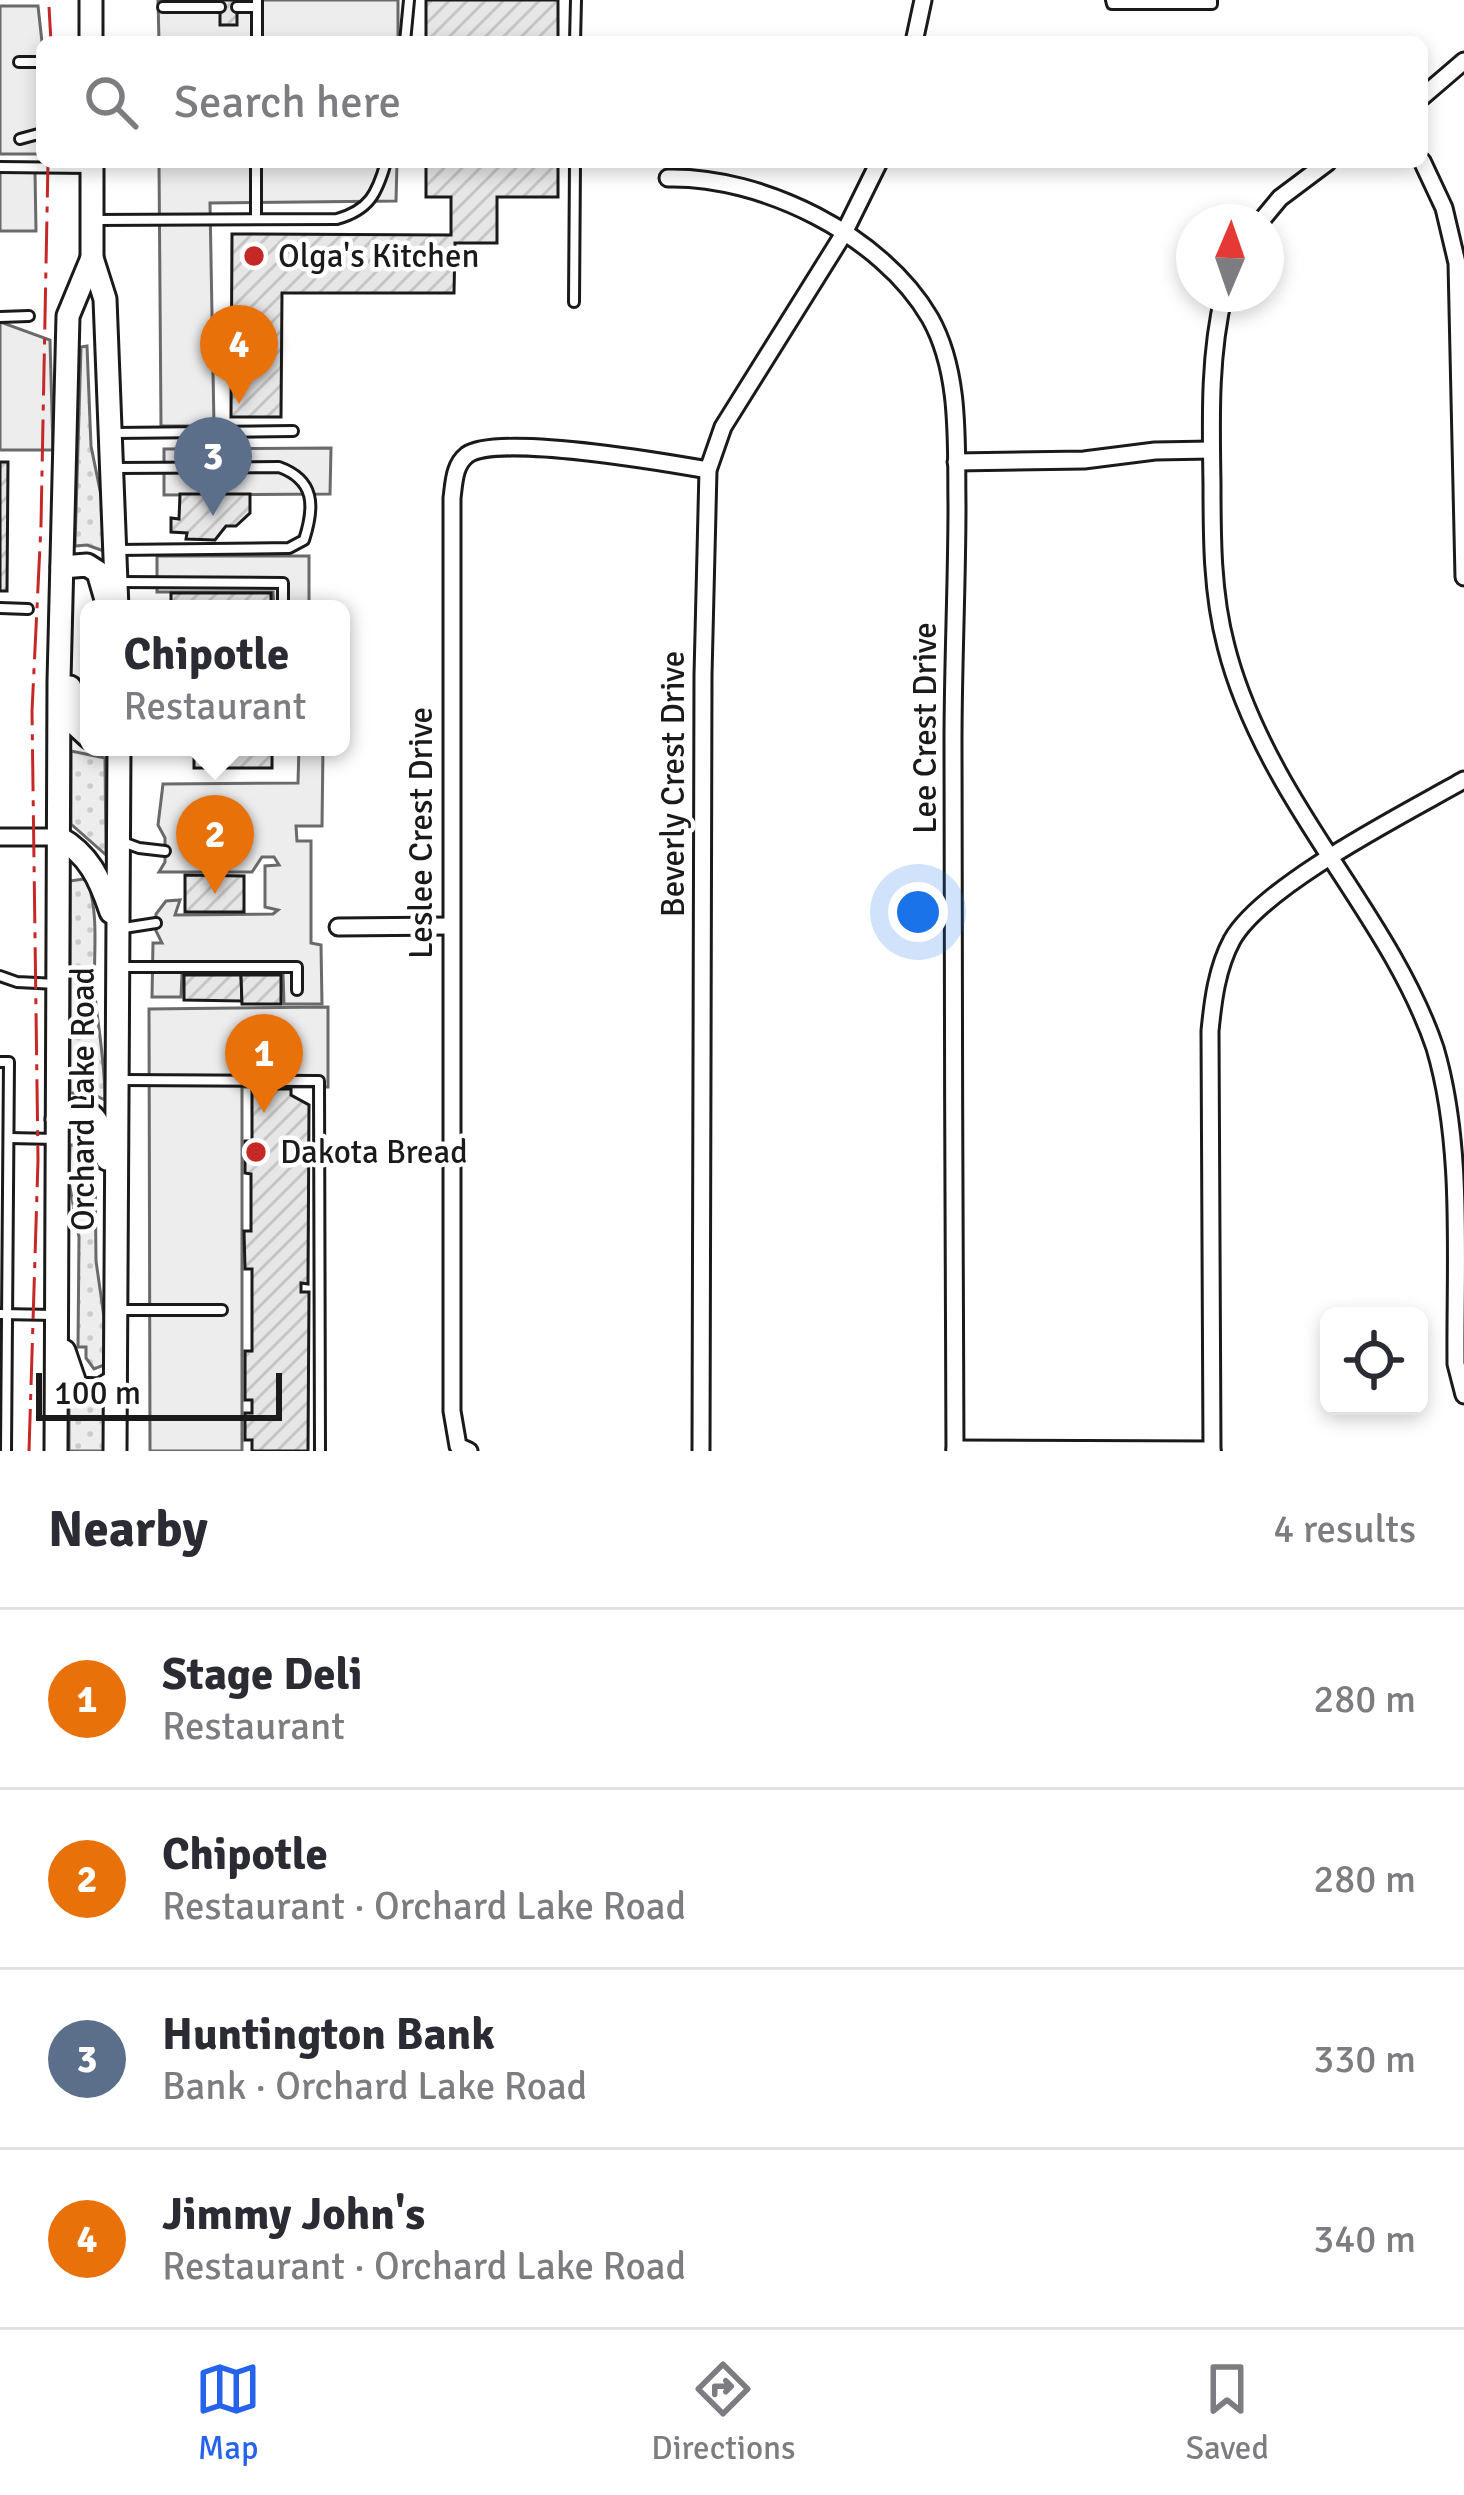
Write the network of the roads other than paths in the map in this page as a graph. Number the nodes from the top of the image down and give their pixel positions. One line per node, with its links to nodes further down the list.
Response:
1 (92, 0): 11 (main road)
2 (409, 0): 13 (lane)
3 (576, 0): 14 (lane)
4 (1112, 0): 5 (lane)
5 (1212, 0)
6 (257, 4): 8 (lane); 12 (lane)
7 (919, 4): 15 (street)
8 (237, 7)
9 (163, 8): 10 (lane)
10 (220, 8)
11 (92, 36)
12 (257, 36)
13 (406, 36)
14 (575, 36)
15 (915, 36)
16 (1464, 61): 19 (street)
17 (19, 62): 18 (lane)
18 (36, 62)
19 (1428, 92)
20 (36, 135): 21 (lane)
21 (20, 139)
22 (36, 166): 23 (lane)
23 (0, 167)
24 (92, 168): 34 (main road, Orchard Lake Road)
25 (256, 168): 33 (lane)
26 (384, 168): 33 (lane)
27 (575, 168): 37 (lane)
28 (876, 168): 35 (street, Beverly Crest Drive)
29 (1320, 168): 32 (street)
30 (1426, 168): 51 (street)
31 (668, 178): 35 (street, Lee Crest Drive)
32 (1275, 204)
33 (256, 219): 34 (lane)
34 (92, 220): 36 (main road, Orchard Lake Road)
35 (843, 235): 46 (street, Lee Crest Drive); 48 (street, Beverly Crest Drive)
36 (92, 258): 41 (main road, Orchard Lake Road); 42 (main road, Orchard Lake Road)
37 (574, 302)
38 (1220, 312): 45 (street)
39 (0, 316): 40 (lane)
40 (29, 316)
41 (68, 316): 42 (main road); 50 (main road, Orchard Lake Road)
42 (109, 373): 44 (main road, Orchard Lake Road)
43 (293, 431): 44 (lane)
44 (112, 433): 47 (main road, Orchard Lake Road)
45 (1211, 450): 46 (street); 66 (street)
46 (956, 462): 87 (street, Lee Crest Drive)
47 (113, 468): 49 (main road, Orchard Lake Road); 49 (lane)
48 (708, 470): 68 (street, Leslee Crest Drive); 94 (street, Beverly Crest Drive)
49 (116, 550): 52 (main road, Orchard Lake Road)
50 (62, 567): 53 (main road); 58 (main road, Orchard Lake Road)
51 (1464, 577)
52 (116, 582): 54 (main road, Orchard Lake Road); 55 (lane)
53 (109, 600)
54 (113, 600)
55 (284, 600)
56 (0, 608): 57 (lane)
57 (28, 608)
58 (61, 609): 59 (main road); 63 (main road, Orchard Lake Road)
59 (80, 732)
60 (123, 756): 64 (main road, Orchard Lake Road)
61 (1464, 780): 66 (street)
62 (0, 837): 63 (street)
63 (58, 837): 70 (main road); 73 (main road, Orchard Lake Road)
64 (118, 840): 65 (lane); 70 (main road, Orchard Lake Road)
65 (165, 850)
66 (1331, 859): 86 (street); 88 (street)
67 (156, 923): 70 (lane)
68 (450, 926): 69 (street); 93 (street, Leslee Crest Drive)
69 (338, 927)
70 (117, 929): 71 (main road, Orchard Lake Road)
71 (116, 967): 74 (lane); 76 (main road, Orchard Lake Road)
72 (0, 976): 73 (lane)
73 (58, 984): 77 (main road, Orchard Lake Road)
74 (297, 990)
75 (0, 1062): 78 (lane)
76 (116, 1079): 79 (main road, Orchard Lake Road); 92 (lane)
77 (57, 1129): 78 (lane); 79 (main road); 84 (main road, Orchard Lake Road)
78 (9, 1138): 80 (lane)
79 (116, 1195): 81 (main road, Orchard Lake Road)
80 (3, 1258): 83 (lane)
81 (116, 1310): 82 (lane); 85 (main road, Orchard Lake Road)
82 (222, 1310)
83 (3, 1314): 84 (lane); 89 (lane)
84 (57, 1315): 85 (main road); 90 (main road, Orchard Lake Road)
85 (116, 1381): 91 (main road, Orchard Lake Road)
86 (1464, 1395)
87 (955, 1450): 88 (street)
88 (1211, 1450)
89 (6, 1451)
90 (56, 1451)
91 (116, 1451)
92 (320, 1451)
93 (469, 1451)
94 (700, 1451)

